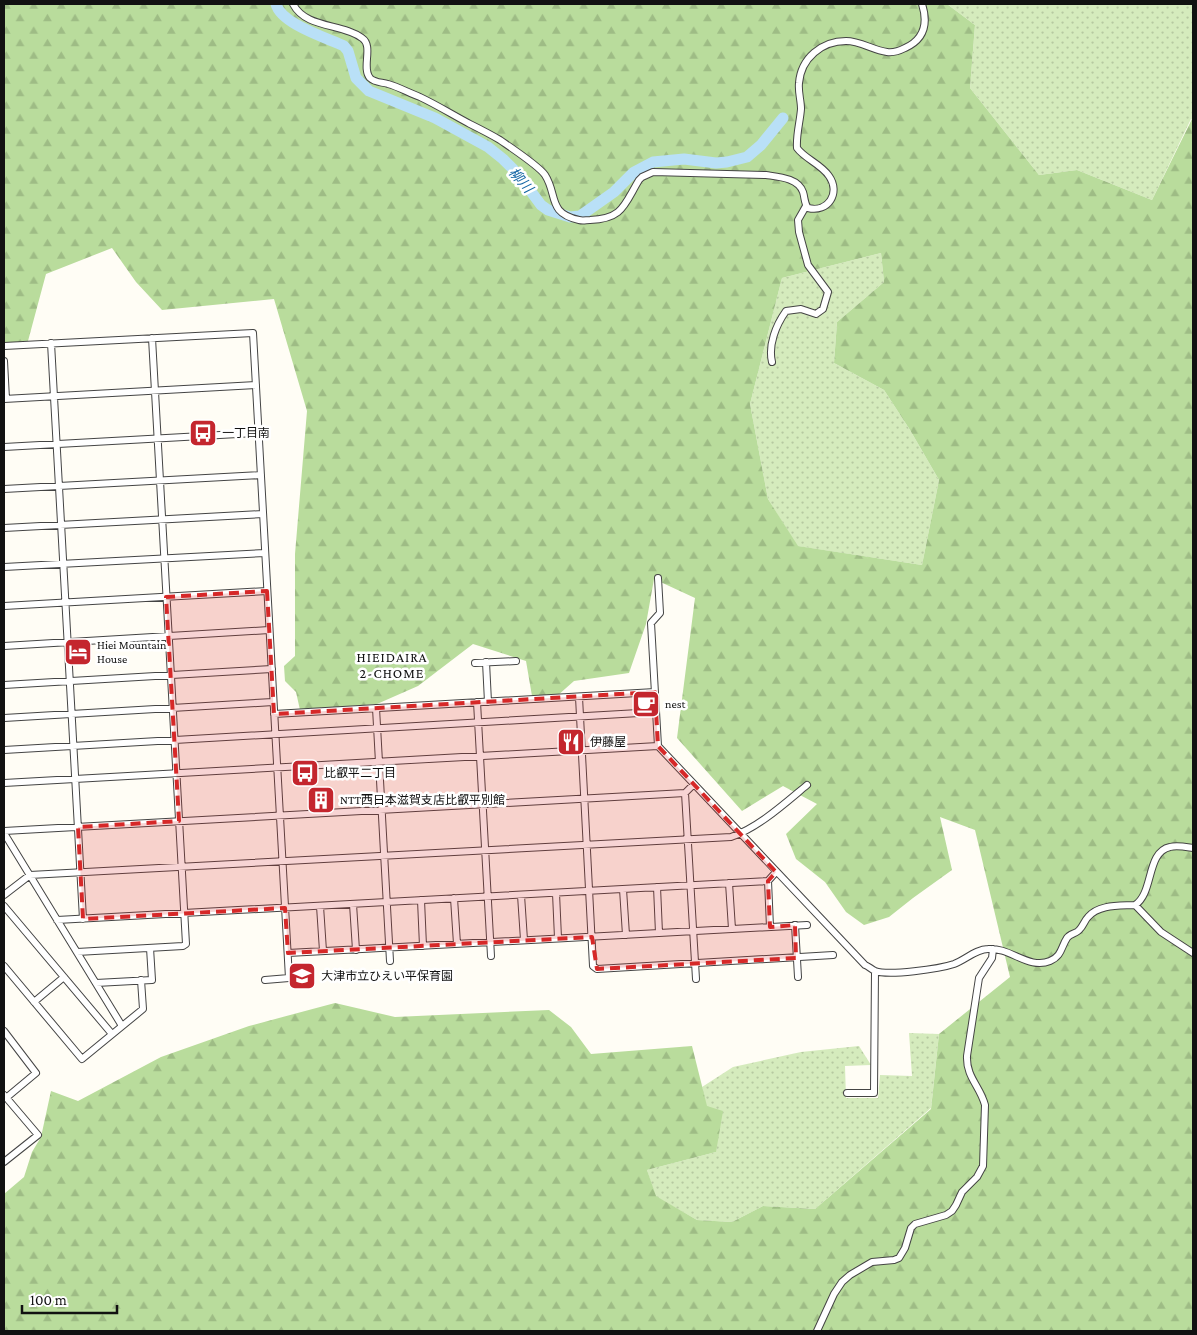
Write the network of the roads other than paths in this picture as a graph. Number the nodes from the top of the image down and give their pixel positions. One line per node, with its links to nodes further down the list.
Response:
1 (293, 4): 3 (street)
2 (922, 4): 3 (street)
3 (806, 206): 8 (street)
4 (152, 338): 5 (street); 9 (street); 10 (street)
5 (51, 344): 6 (street); 11 (street)
6 (4, 346)
7 (4, 361): 12 (street)
8 (772, 362)
9 (256, 385): 10 (street); 13 (street)
10 (155, 390): 11 (street); 14 (street)
11 (54, 396): 12 (street); 15 (street)
12 (5, 399)
13 (258, 432): 14 (street); 17 (street)
14 (157, 438): 15 (street); 18 (street)
15 (56, 444): 16 (street); 19 (street)
16 (4, 447)
17 (261, 475): 18 (street); 21 (street)
18 (160, 481): 19 (street); 22 (street)
19 (59, 486): 20 (street); 23 (street)
20 (4, 489)
21 (263, 514): 22 (street); 25 (street)
22 (162, 519): 23 (street); 26 (street)
23 (61, 525): 24 (street); 27 (street)
24 (4, 528)
25 (265, 553): 26 (street); 30 (street)
26 (164, 558): 27 (street); 31 (street)
27 (63, 564): 28 (street); 32 (street)
28 (4, 567)
29 (658, 578): 45 (street)
30 (267, 591): 31 (street); 34 (street)
31 (166, 597): 32 (street); 35 (street)
32 (65, 603): 33 (street); 36 (street)
33 (4, 606)
34 (269, 630): 35 (street); 41 (street)
35 (169, 636): 36 (street); 42 (street)
36 (68, 642): 37 (street); 43 (street)
37 (4, 646)
38 (516, 661): 39 (street)
39 (486, 662): 40 (street); 49 (street)
40 (475, 663)
41 (272, 669): 42 (street); 47 (street)
42 (171, 675): 43 (street); 50 (street)
43 (70, 681): 44 (street); 53 (street)
44 (4, 685)
45 (655, 692): 46 (street); 52 (street)
46 (579, 697): 49 (street); 55 (street)
47 (273, 702): 50 (street); 54 (street)
48 (477, 702): 49 (street); 51 (street); 57 (street)
49 (488, 702)
50 (173, 708): 53 (street); 60 (street)
51 (376, 708): 54 (street); 58 (street)
52 (656, 712): 55 (street); 62 (street)
53 (72, 714): 56 (street); 61 (street)
54 (274, 714): 59 (street)
55 (580, 717): 57 (street); 64 (street)
56 (4, 718)
57 (478, 723): 58 (street); 65 (street)
58 (377, 728): 59 (street); 66 (street)
59 (275, 734): 60 (street); 67 (street)
60 (175, 740): 61 (street); 68 (street)
61 (73, 746): 63 (street); 69 (street)
62 (658, 746): 64 (street); 71 (street)
63 (4, 750)
64 (582, 750): 65 (street); 74 (street)
65 (480, 756): 66 (street); 75 (street)
66 (379, 762): 67 (street); 76 (street)
67 (277, 768): 68 (street); 77 (street)
68 (176, 773): 69 (street); 78 (street)
69 (75, 779): 70 (street); 79 (street)
70 (4, 783)
71 (694, 784): 73 (street); 81 (street)
72 (807, 784): 81 (street)
73 (686, 793): 74 (street); 82 (street)
74 (584, 798): 75 (street); 83 (street)
75 (483, 804): 76 (street); 85 (street)
76 (382, 810): 77 (street); 86 (street)
77 (280, 815): 78 (street); 87 (street)
78 (179, 821): 79 (street); 88 (street)
79 (78, 827): 80 (street); 89 (street)
80 (4, 832): 91 (street)
81 (740, 834): 82 (street); 90 (street)
82 (688, 839): 83 (street); 94 (street)
83 (587, 844): 85 (street); 97 (street)
84 (1193, 848): 106 (street)
85 (485, 850): 86 (street); 101 (street)
86 (384, 856): 87 (street); 104 (street)
87 (282, 861): 88 (street); 109 (street)
88 (182, 867): 89 (street); 110 (street)
89 (80, 872): 91 (street); 111 (street)
90 (776, 872): 92 (street); 140 (street)
91 (30, 875): 100 (street); 112 (street)
92 (768, 881): 93 (street); 115 (street)
93 (729, 883): 94 (street); 116 (street)
94 (691, 885): 95 (street); 117 (street)
95 (657, 887): 96 (street); 118 (street)
96 (623, 889): 97 (street); 119 (street)
97 (589, 891): 98 (street); 120 (street)
98 (556, 893): 99 (street); 121 (street)
99 (521, 894): 101 (street); 122 (street)
100 (4, 895)
101 (488, 896): 102 (street); 123 (street)
102 (454, 898): 103 (street); 124 (street)
103 (421, 900): 104 (street); 125 (street)
104 (387, 902): 105 (street); 127 (street)
105 (353, 904): 108 (street); 129 (street)
106 (1135, 905): 128 (street); 133 (street)
107 (4, 906): 142 (street)
108 (320, 906): 109 (street); 130 (street)
109 (285, 908): 110 (street); 132 (street)
110 (184, 913): 111 (street); 126 (street)
111 (83, 919): 112 (street)
112 (57, 920): 131 (street)
113 (808, 925): 114 (street)
114 (795, 926): 115 (street); 136 (street)
115 (770, 927): 116 (street)
116 (732, 929): 117 (street)
117 (693, 931): 118 (street); 138 (street)
118 (659, 933): 119 (street)
119 (626, 935): 120 (street)
120 (592, 937): 121 (street); 138 (street)
121 (558, 938): 122 (street)
122 (524, 940): 123 (street)
123 (490, 942): 124 (street); 134 (street)
124 (457, 944): 125 (street)
125 (423, 946): 127 (street)
126 (150, 948): 131 (street); 144 (street)
127 (389, 948): 129 (street); 137 (street)
128 (993, 949): 140 (street); 154 (street)
129 (356, 950): 130 (street)
130 (323, 951): 132 (street)
131 (77, 952): 146 (street)
132 (288, 953): 145 (street)
133 (1193, 953)
134 (491, 956)
135 (833, 956): 136 (street)
136 (796, 958): 138 (street); 141 (street)
137 (390, 961)
138 (695, 964): 143 (street)
139 (4, 966): 147 (street)
140 (875, 970): 151 (street)
141 (798, 977)
142 (64, 978): 147 (street); 150 (street)
143 (696, 979)
144 (141, 980): 146 (street); 148 (street)
145 (265, 980)
146 (96, 983): 148 (street)
147 (34, 1002): 150 (street)
148 (122, 1026): 150 (street)
149 (4, 1031): 152 (street)
150 (112, 1034)
151 (847, 1093)
152 (5, 1096): 153 (street)
153 (5, 1158)
154 (817, 1331)

